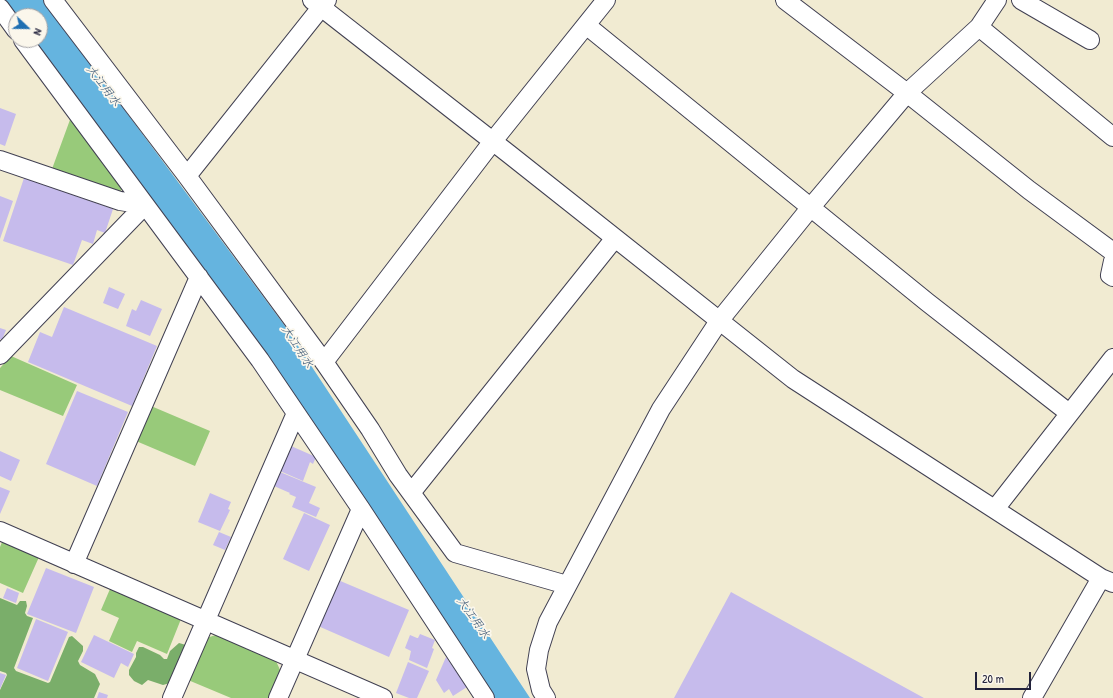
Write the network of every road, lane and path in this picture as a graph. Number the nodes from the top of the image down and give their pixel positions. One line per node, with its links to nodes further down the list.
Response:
1 (53, 0): 17 (street)
2 (606, 0): 9 (street)
3 (785, 0): 13 (street)
4 (997, 0): 10 (street)
5 (1021, 0): 11 (street)
6 (320, 2): 15 (street); 17 (street)
7 (0, 8): 8 (street)
8 (8, 19)
9 (586, 25): 15 (street); 19 (street)
10 (979, 27): 13 (street); 14 (street)
11 (1090, 40)
12 (30, 48): 18 (street)
13 (907, 93): 19 (street); 21 (street)
14 (1113, 137)
15 (493, 141): 20 (street); 28 (street)
16 (0, 160): 18 (street)
17 (188, 176): 28 (street)
18 (145, 206): 23 (street); 26 (street)
19 (811, 207): 25 (street); 30 (street)
20 (615, 238): 25 (street); 31 (street)
21 (1113, 252)
22 (1113, 261): 24 (street)
23 (199, 277): 29 (street); 35 (street)
24 (1113, 277)
25 (719, 321): 33 (street); 37 (street)
26 (0, 355)
27 (1113, 358): 30 (street)
28 (324, 362): 31 (street)
29 (296, 413): 32 (street); 38 (street)
30 (1069, 413): 33 (street)
31 (411, 492): 37 (street)
32 (361, 508): 39 (street); 43 (street)
33 (995, 509): 36 (street)
34 (0, 532): 35 (street)
35 (74, 564): 38 (street)
36 (1107, 580): 45 (street)
37 (567, 585): 44 (street)
38 (205, 621): 39 (street); 40 (street)
39 (295, 660): 41 (street); 42 (street)
40 (172, 698)
41 (278, 698)
42 (383, 698)
43 (485, 698)
44 (546, 698)
45 (1032, 698)

